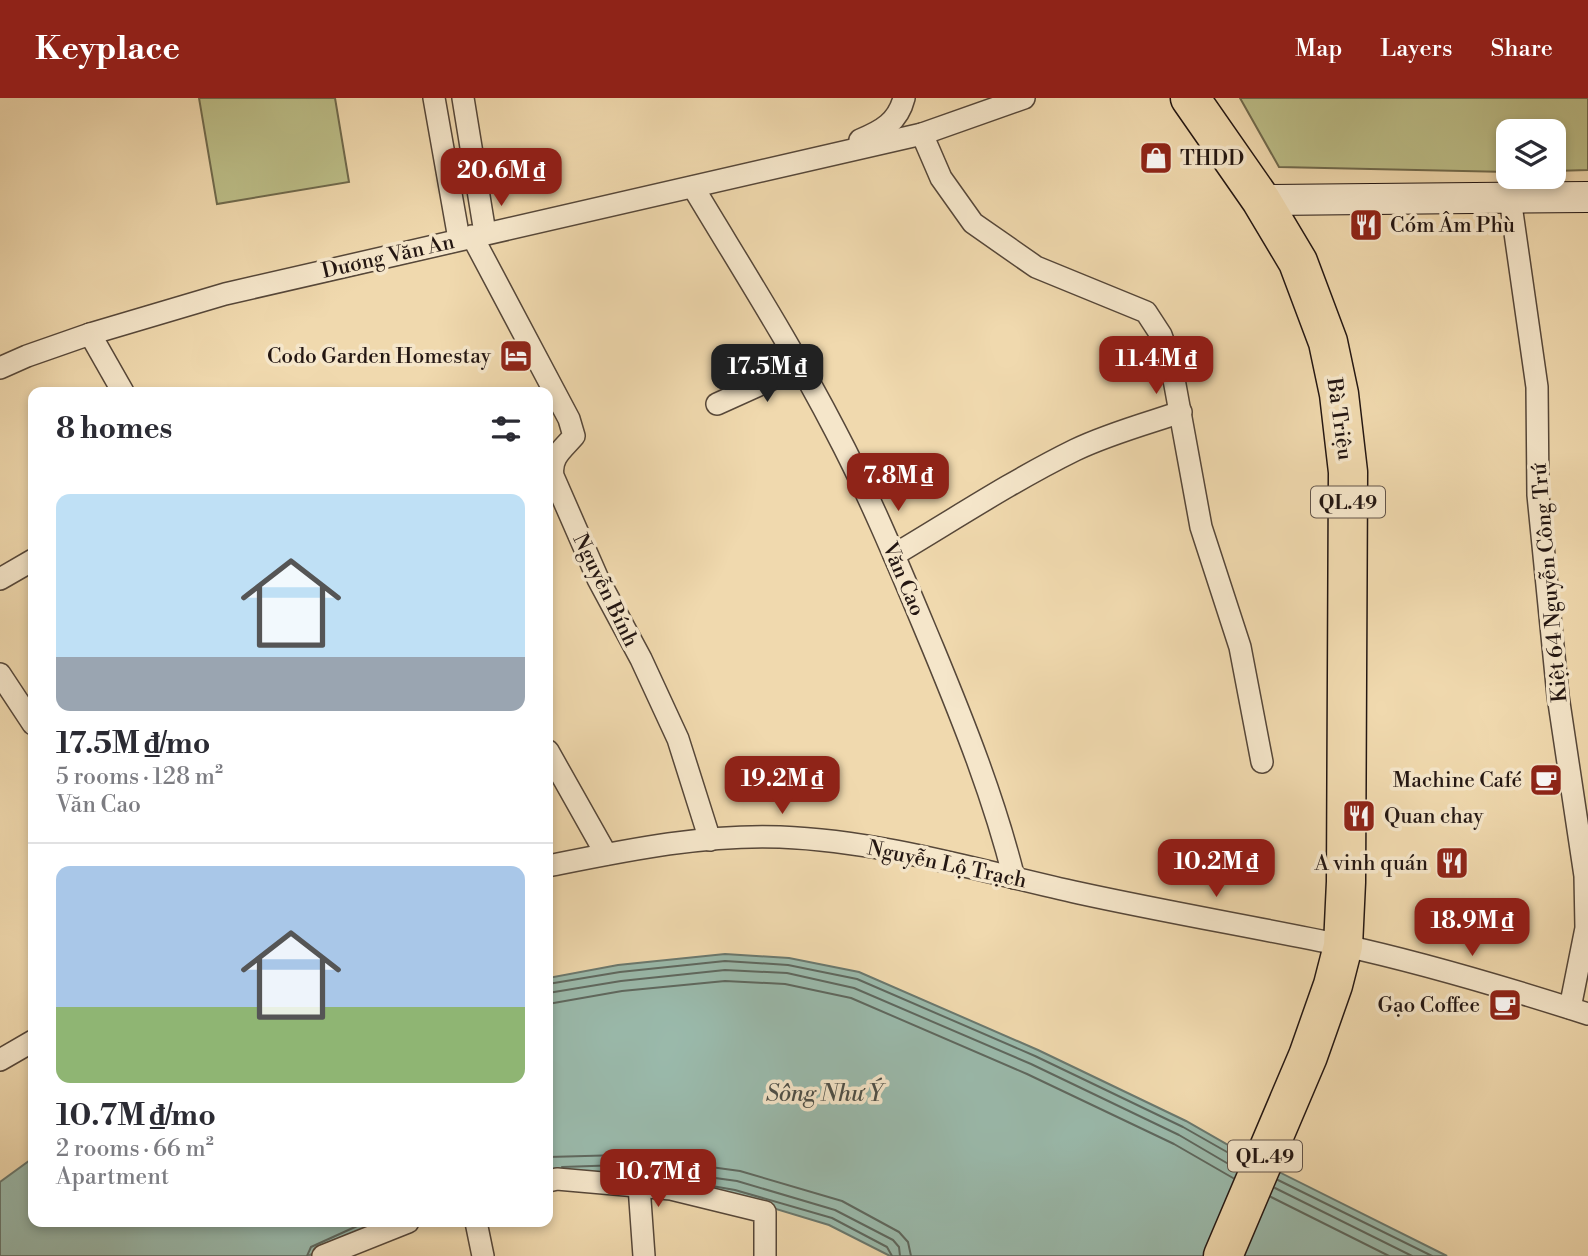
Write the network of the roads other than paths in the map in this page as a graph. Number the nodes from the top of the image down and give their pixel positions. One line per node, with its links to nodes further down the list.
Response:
1 (434, 98): 12 (street)
2 (463, 98): 12 (street)
3 (904, 98): 7 (street)
4 (1024, 98): 6 (street, Dương Văn An)
5 (1190, 98): 11 (highway, Bà Triệu / QL.49)
6 (922, 134): 7 (street, Dương Văn An); 20 (street)
7 (831, 156): 8 (street, Dương Văn An)
8 (693, 187): 12 (street, Dương Văn An); 14 (street, Văn Cao)
9 (1588, 197): 10 (street)
10 (1510, 198): 11 (street); 35 (street, Kiệt 64 Nguyễn Công Trứ)
11 (1261, 201): 34 (highway, Bà Triệu / QL.49)
12 (472, 236): 13 (street, Dương Văn An); 17 (street, Nguyễn Bính)
13 (90, 334): 15 (street, Dương Văn An); 16 (street)
14 (801, 366): 19 (street); 23 (street, Văn Cao)
15 (0, 368)
16 (120, 387)
17 (552, 387)
18 (553, 389): 21 (street, Nguyễn Bính)
19 (716, 404)
20 (1181, 412): 23 (street); 29 (street)
21 (553, 465)
22 (553, 476): 30 (street, Nguyễn Bính)
23 (894, 555): 33 (street, Văn Cao)
24 (28, 563): 25 (street)
25 (0, 579)
26 (0, 674): 27 (street)
27 (28, 716)
28 (553, 760): 31 (street)
29 (1262, 762)
30 (710, 840): 31 (street, Nguyễn Lộ Trạch); 33 (street, Nguyễn Lộ Trạch)
31 (606, 854): 32 (street, Nguyễn Lộ Trạch)
32 (553, 865)
33 (1014, 878): 34 (street, Nguyễn Lộ Trạch)
34 (1343, 946): 35 (street, Nguyễn Lộ Trạch); 46 (highway, QL.49)
35 (1579, 1011)
36 (28, 1044): 37 (street)
37 (0, 1060)
38 (553, 1180): 39 (street)
39 (639, 1186): 44 (street); 45 (street)
40 (396, 1227): 42 (street)
41 (477, 1227): 43 (street)
42 (323, 1256)
43 (483, 1256)
44 (644, 1256)
45 (765, 1256)
46 (1223, 1256)

